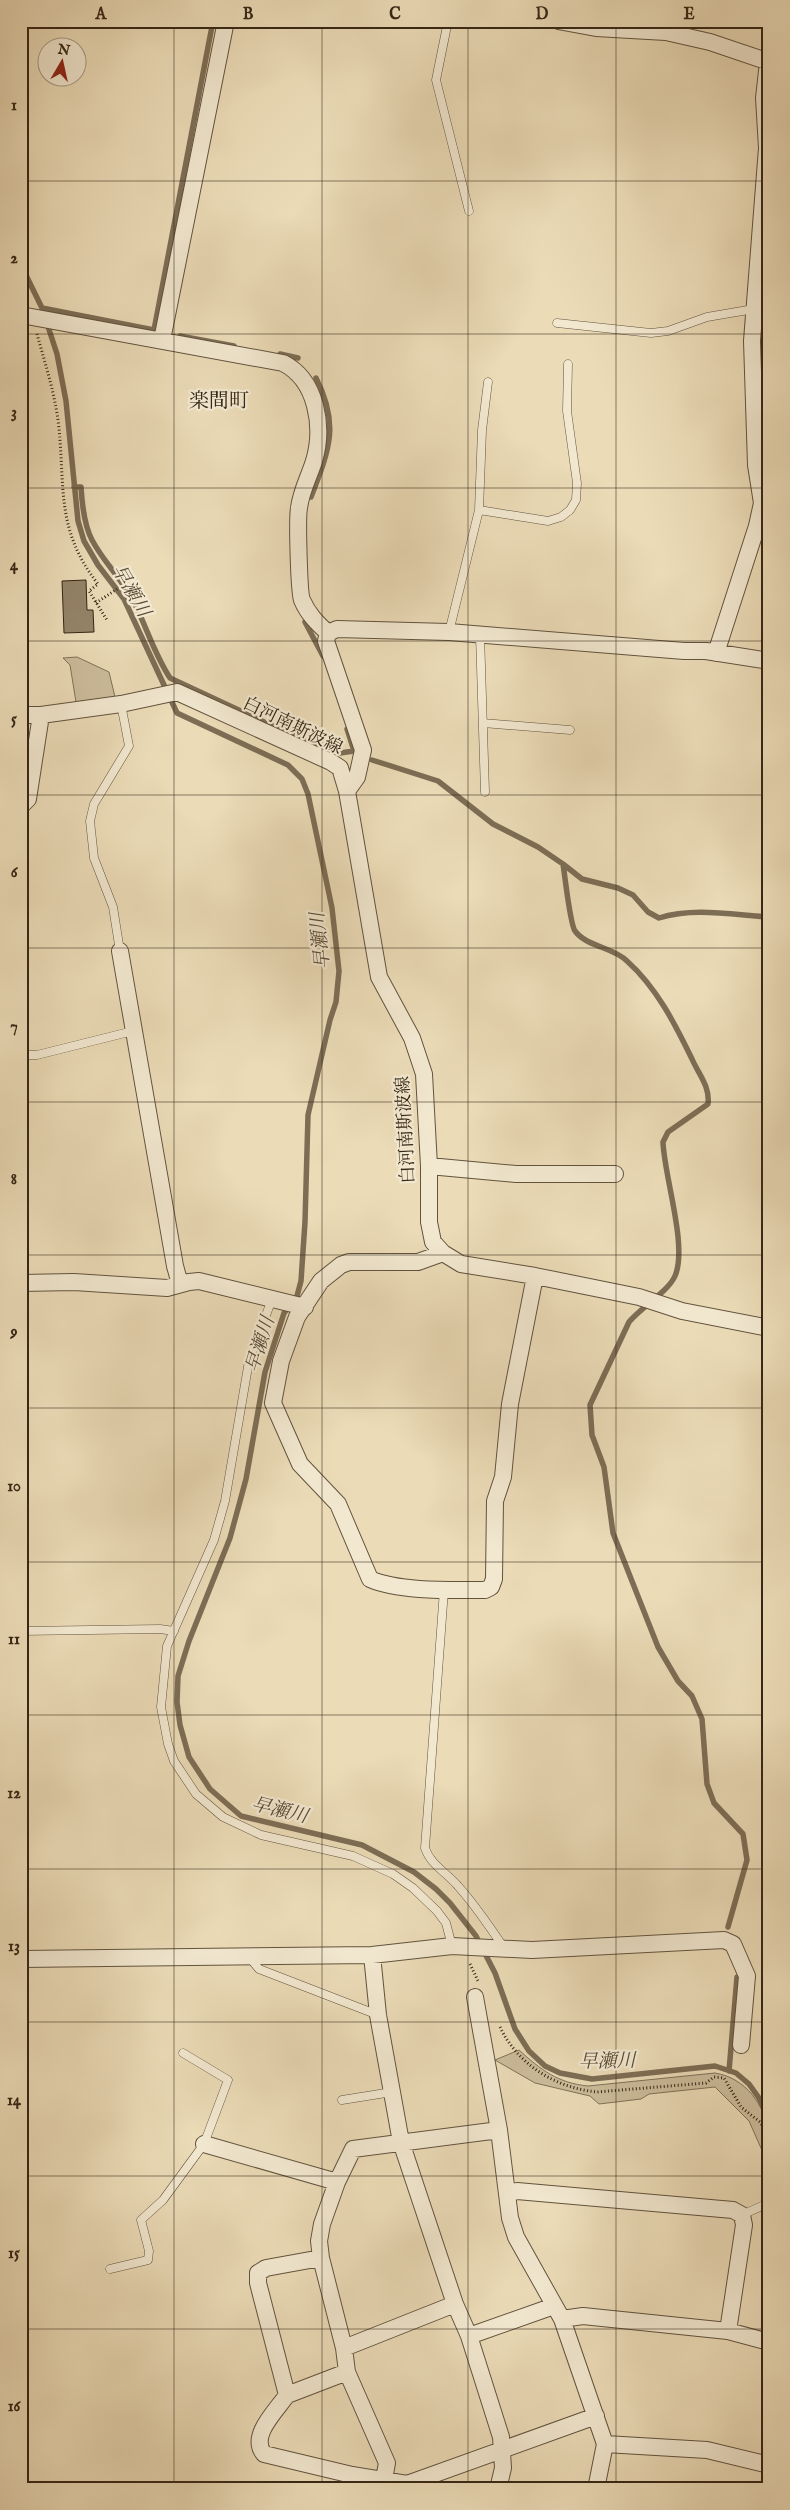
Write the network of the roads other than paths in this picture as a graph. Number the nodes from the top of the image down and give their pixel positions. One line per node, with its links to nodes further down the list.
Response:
1 (226, 21): 10 (street)
2 (448, 21): 6 (lane)
3 (558, 21): 4 (street)
4 (665, 26): 5 (street)
5 (768, 62): 7 (street)
6 (469, 211)
7 (754, 309): 9 (lane); 13 (street)
8 (30, 320): 10 (street)
9 (557, 323)
10 (162, 340): 16 (street)
11 (568, 364): 14 (lane)
12 (488, 382): 14 (lane)
13 (765, 503): 18 (street)
14 (479, 510): 15 (lane)
15 (449, 632): 16 (street); 17 (street)
16 (328, 633): 25 (street)
17 (480, 635): 18 (street); 23 (lane)
18 (716, 652): 19 (street)
19 (769, 661)
20 (121, 704): 22 (street); 25 (street, 白河南斯波線); 28 (lane)
21 (21, 714): 22 (street)
22 (41, 715): 27 (street)
23 (483, 723): 24 (lane); 26 (lane)
24 (570, 730)
25 (347, 791): 31 (street, 白河南斯波線)
26 (485, 792)
27 (21, 806)
28 (120, 951): 29 (street)
29 (133, 1031): 30 (lane); 36 (street)
30 (21, 1055)
31 (429, 1166): 32 (street); 33 (street, 白河南斯波線)
32 (615, 1174)
33 (443, 1254): 34 (street); 38 (street)
34 (536, 1276): 39 (street); 40 (street)
35 (21, 1284): 36 (street)
36 (180, 1284): 37 (street)
37 (277, 1300): 38 (street); 42 (lane)
38 (302, 1306): 40 (street)
39 (769, 1328)
40 (444, 1590): 43 (lane)
41 (21, 1631): 42 (lane)
42 (174, 1631): 44 (lane)
43 (499, 1948): 44 (street); 50 (street)
44 (462, 1950): 45 (street)
45 (372, 1955): 46 (street); 49 (street)
46 (249, 1957): 47 (street); 49 (lane)
47 (21, 1959)
48 (478, 1991): 54 (street)
49 (378, 2015): 52 (street)
50 (741, 2046)
51 (183, 2053): 56 (lane)
52 (392, 2092): 53 (lane); 55 (street)
53 (342, 2100)
54 (499, 2130): 55 (street); 58 (street)
55 (400, 2142): 57 (street); 63 (street)
56 (204, 2144): 57 (street); 62 (lane)
57 (337, 2182): 61 (street)
58 (507, 2194): 60 (street); 64 (street)
59 (764, 2204): 60 (lane)
60 (742, 2215): 65 (street)
61 (321, 2258): 68 (street); 70 (street)
62 (110, 2269)
63 (455, 2304): 66 (street); 68 (street)
64 (558, 2312): 65 (street); 66 (street); 71 (street)
65 (728, 2331): 67 (street)
66 (468, 2336): 73 (street)
67 (769, 2342)
68 (344, 2348): 69 (street)
69 (347, 2372): 70 (street); 76 (street)
70 (287, 2395): 75 (street)
71 (596, 2416): 72 (street); 73 (street)
72 (606, 2444): 74 (street); 79 (street)
73 (504, 2449): 76 (street); 78 (street)
74 (769, 2465)
75 (352, 2476): 76 (street); 77 (lane)
76 (384, 2479)
77 (341, 2489)
78 (498, 2489)
79 (596, 2489)

